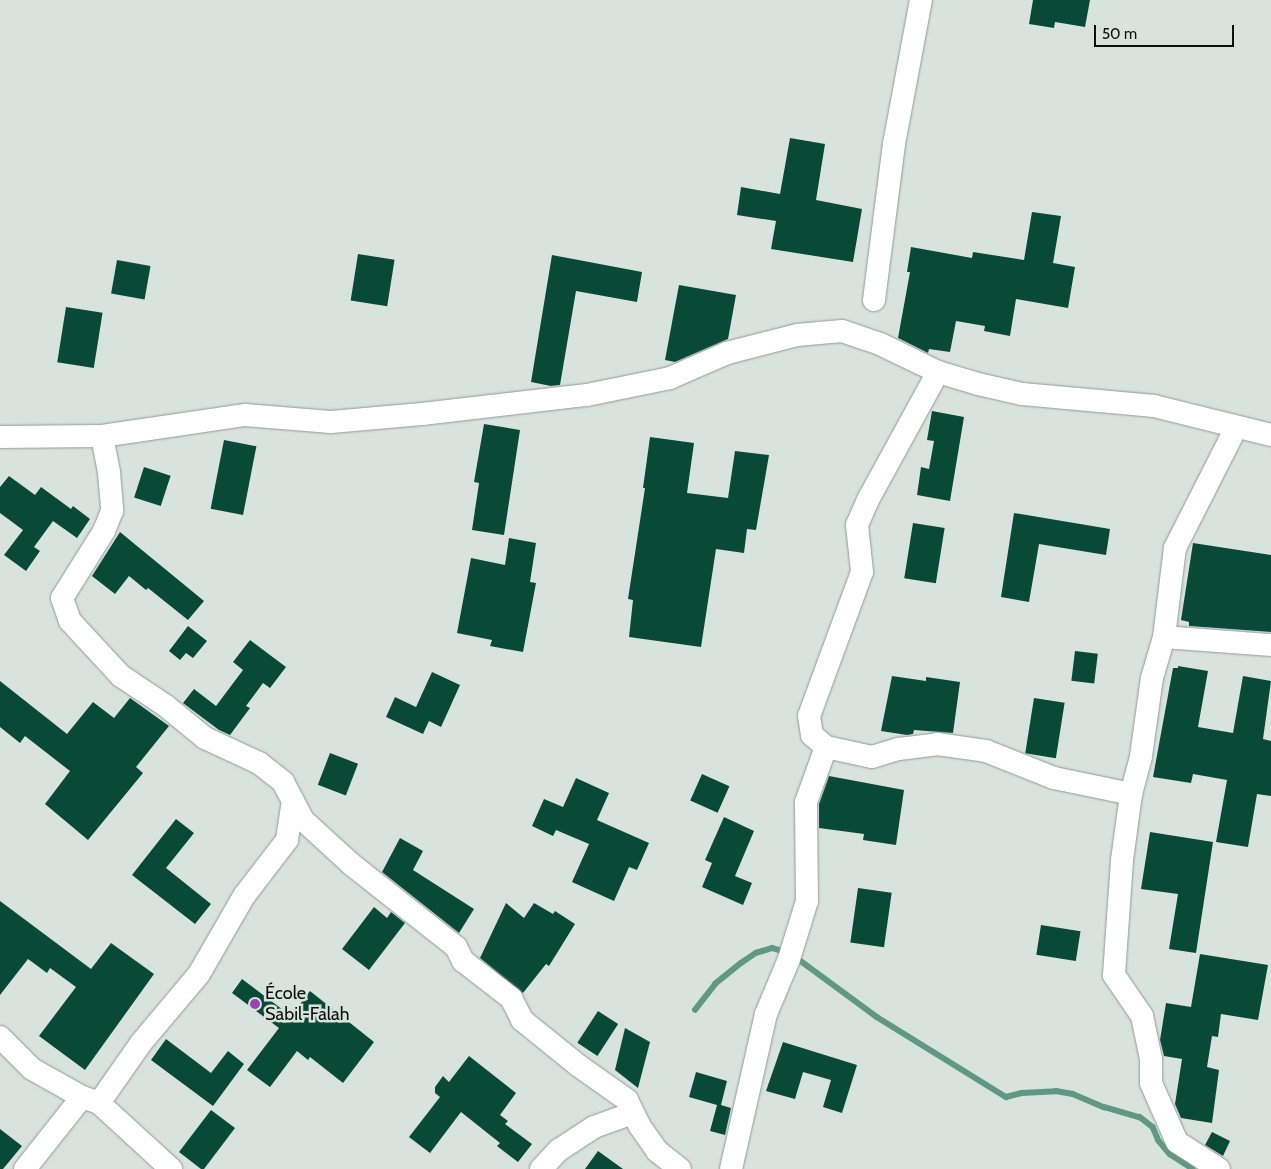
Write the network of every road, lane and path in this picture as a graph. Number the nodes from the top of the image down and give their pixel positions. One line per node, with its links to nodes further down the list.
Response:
1 (921, 0): 2 (street)
2 (874, 300)
3 (938, 372): 4 (street); 6 (street); 12 (street)
4 (1236, 428): 5 (street); 10 (street)
5 (1271, 435)
6 (102, 436): 8 (street); 14 (street)
7 (0, 437): 8 (street)
8 (70, 437): 9 (street)
9 (0, 451)
10 (1164, 637): 11 (street); 13 (street)
11 (1271, 645)
12 (826, 747): 13 (street); 22 (street)
13 (1131, 794): 23 (street)
14 (293, 800): 16 (street); 17 (street)
15 (0, 1037): 16 (street)
16 (90, 1100): 18 (street); 19 (street)
17 (633, 1113): 20 (street); 21 (street)
18 (25, 1169)
19 (171, 1169)
20 (541, 1169)
21 (680, 1169)
22 (731, 1169)
23 (1219, 1169)

